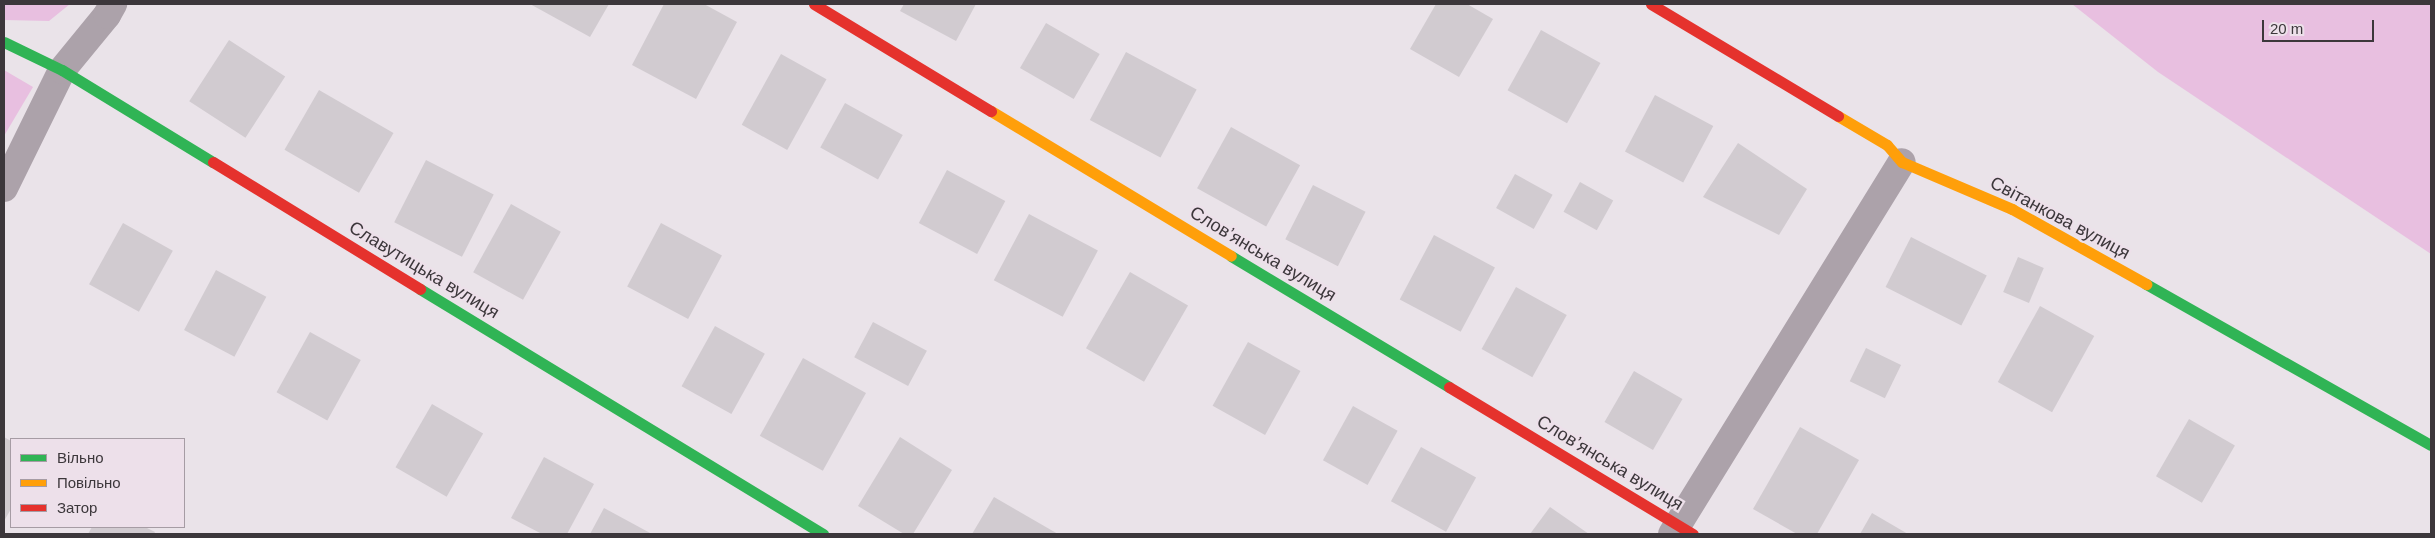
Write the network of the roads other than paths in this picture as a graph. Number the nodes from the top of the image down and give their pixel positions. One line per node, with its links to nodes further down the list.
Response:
1 (113, 4): 5 (street)
2 (814, 4): 9 (street, Словʼянська вулиця)
3 (1651, 4): 6 (street, Світанкова вулиця)
4 (4, 42): 5 (street, Славутицька вулиця)
5 (62, 70): 7 (street); 10 (street, Славутицька вулиця)
6 (1902, 162): 8 (street, Світанкова вулиця); 9 (street)
7 (4, 188)
8 (2431, 445)
9 (1681, 531)
10 (823, 534)

